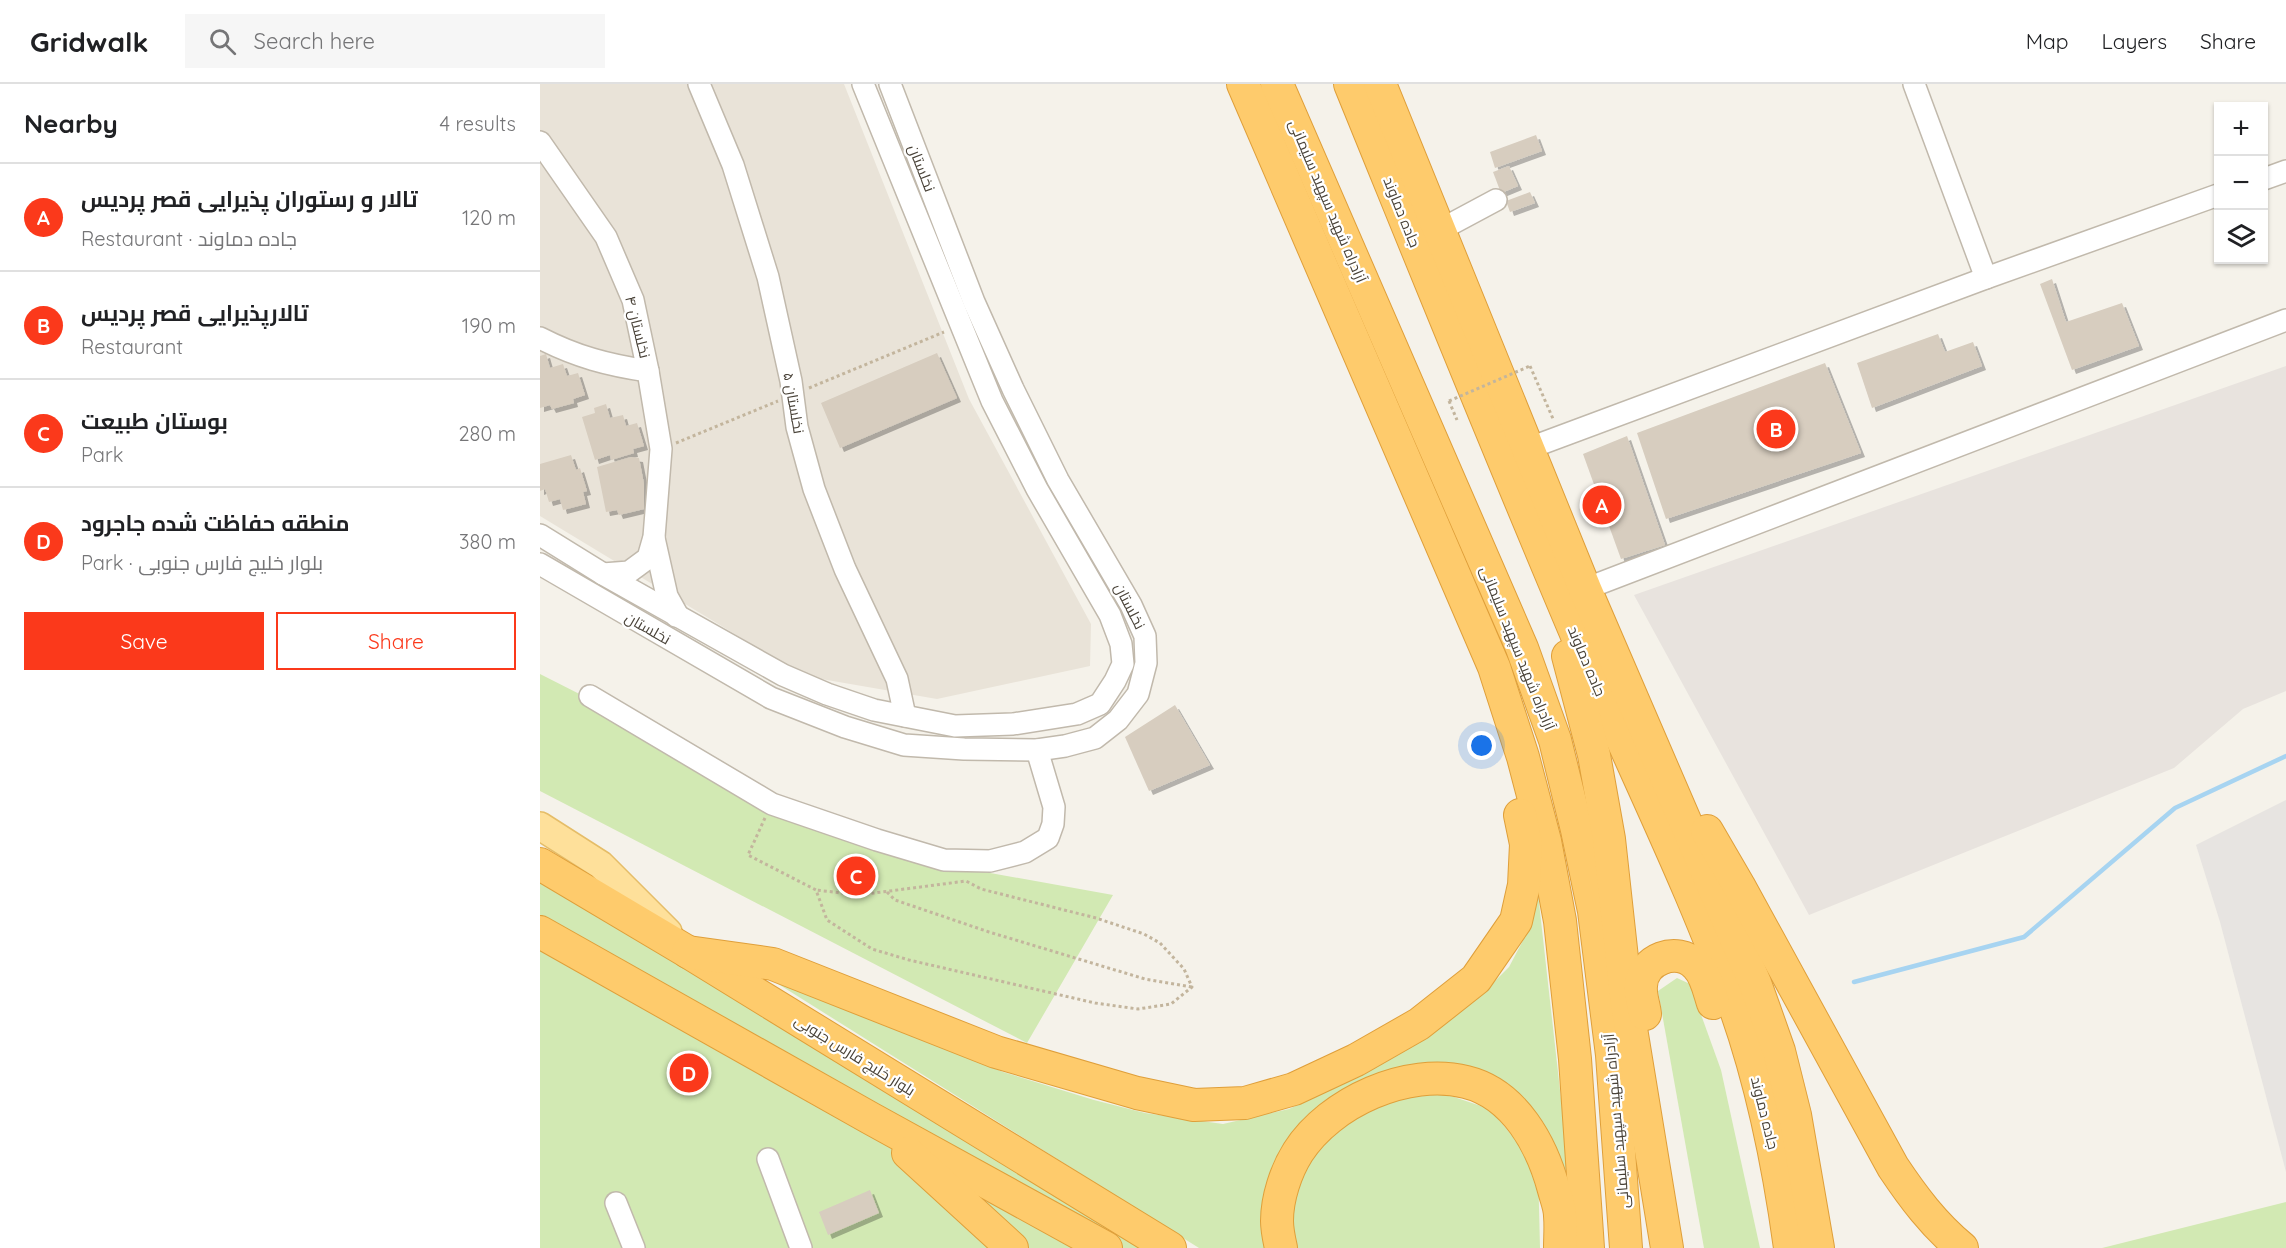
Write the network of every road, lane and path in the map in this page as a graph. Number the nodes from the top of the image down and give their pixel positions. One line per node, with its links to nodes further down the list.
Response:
1 (699, 84): 32 (street, نخلستان ۵)
2 (863, 84): 32 (street, نخلستان)
3 (890, 84): 34 (street, نخلستان)
4 (1243, 84): 30 (highway, آزادراه شهید سپهبد سلیمانی)
5 (1277, 84): 47 (highway, آزادراه شهید سپهبد سلیمانی)
6 (1350, 84): 22 (highway, جاده دماوند)
7 (1380, 84): 14 (highway, جاده دماوند)
8 (1914, 84): 15 (street)
9 (540, 142): 18 (street, نخلستان ۴)
10 (2286, 171): 11 (street)
11 (2268, 178)
12 (2214, 196): 15 (street)
13 (1496, 200): 14 (street)
14 (1440, 230): 21 (highway, جاده دماوند)
15 (1986, 278): 20 (street)
16 (2286, 320): 27 (street)
17 (540, 338): 18 (street)
18 (648, 371): 24 (street, نخلستان ۴)
19 (1457, 420): 20 (path, bridge)
20 (1560, 437): 21 (street)
21 (1527, 449): 27 (highway, جاده دماوند)
22 (1526, 517): 55 (highway); 57 (highway, جاده دماوند)
23 (540, 536): 26 (street, نخلستان)
24 (654, 537): 26 (street); 28 (street)
25 (540, 564): 29 (street, نخلستان)
26 (603, 574): 28 (street, نخلستان)
27 (1585, 589): 33 (highway, جاده دماوند)
28 (677, 614): 29 (street); 32 (street, نخلستان)
29 (664, 638): 34 (street, نخلستان)
30 (1494, 667): 41 (highway); 46 (highway, آزادراه شهید سپهبد سلیمانی)
31 (590, 696): 35 (street)
32 (905, 716)
33 (1642, 723): 58 (highway, جاده دماوند); 59 (highway)
34 (1037, 750): 35 (street)
35 (772, 804): 38 (path)
36 (540, 826): 41 (main road)
37 (540, 864): 41 (highway, بلوار خلیج فارس جنوبی)
38 (816, 890): 39 (path); 42 (path)
39 (887, 892): 42 (path); 42 (path)
40 (540, 932): 43 (highway)
41 (688, 952): 52 (highway, بلوار خلیج فارس جنوبی)
42 (1192, 987)
43 (870, 1118): 50 (highway); 51 (highway)
44 (768, 1160): 49 (street)
45 (616, 1203): 48 (street)
46 (1587, 1244)
47 (1626, 1247)
48 (634, 1248)
49 (801, 1248)
50 (1012, 1248)
51 (1106, 1248)
52 (1170, 1248)
53 (1281, 1248): 54 (highway)
54 (1560, 1248)
55 (1667, 1248)
56 (1689, 1248): 57 (highway)
57 (1789, 1248)
58 (1818, 1248)
59 (1962, 1248)

